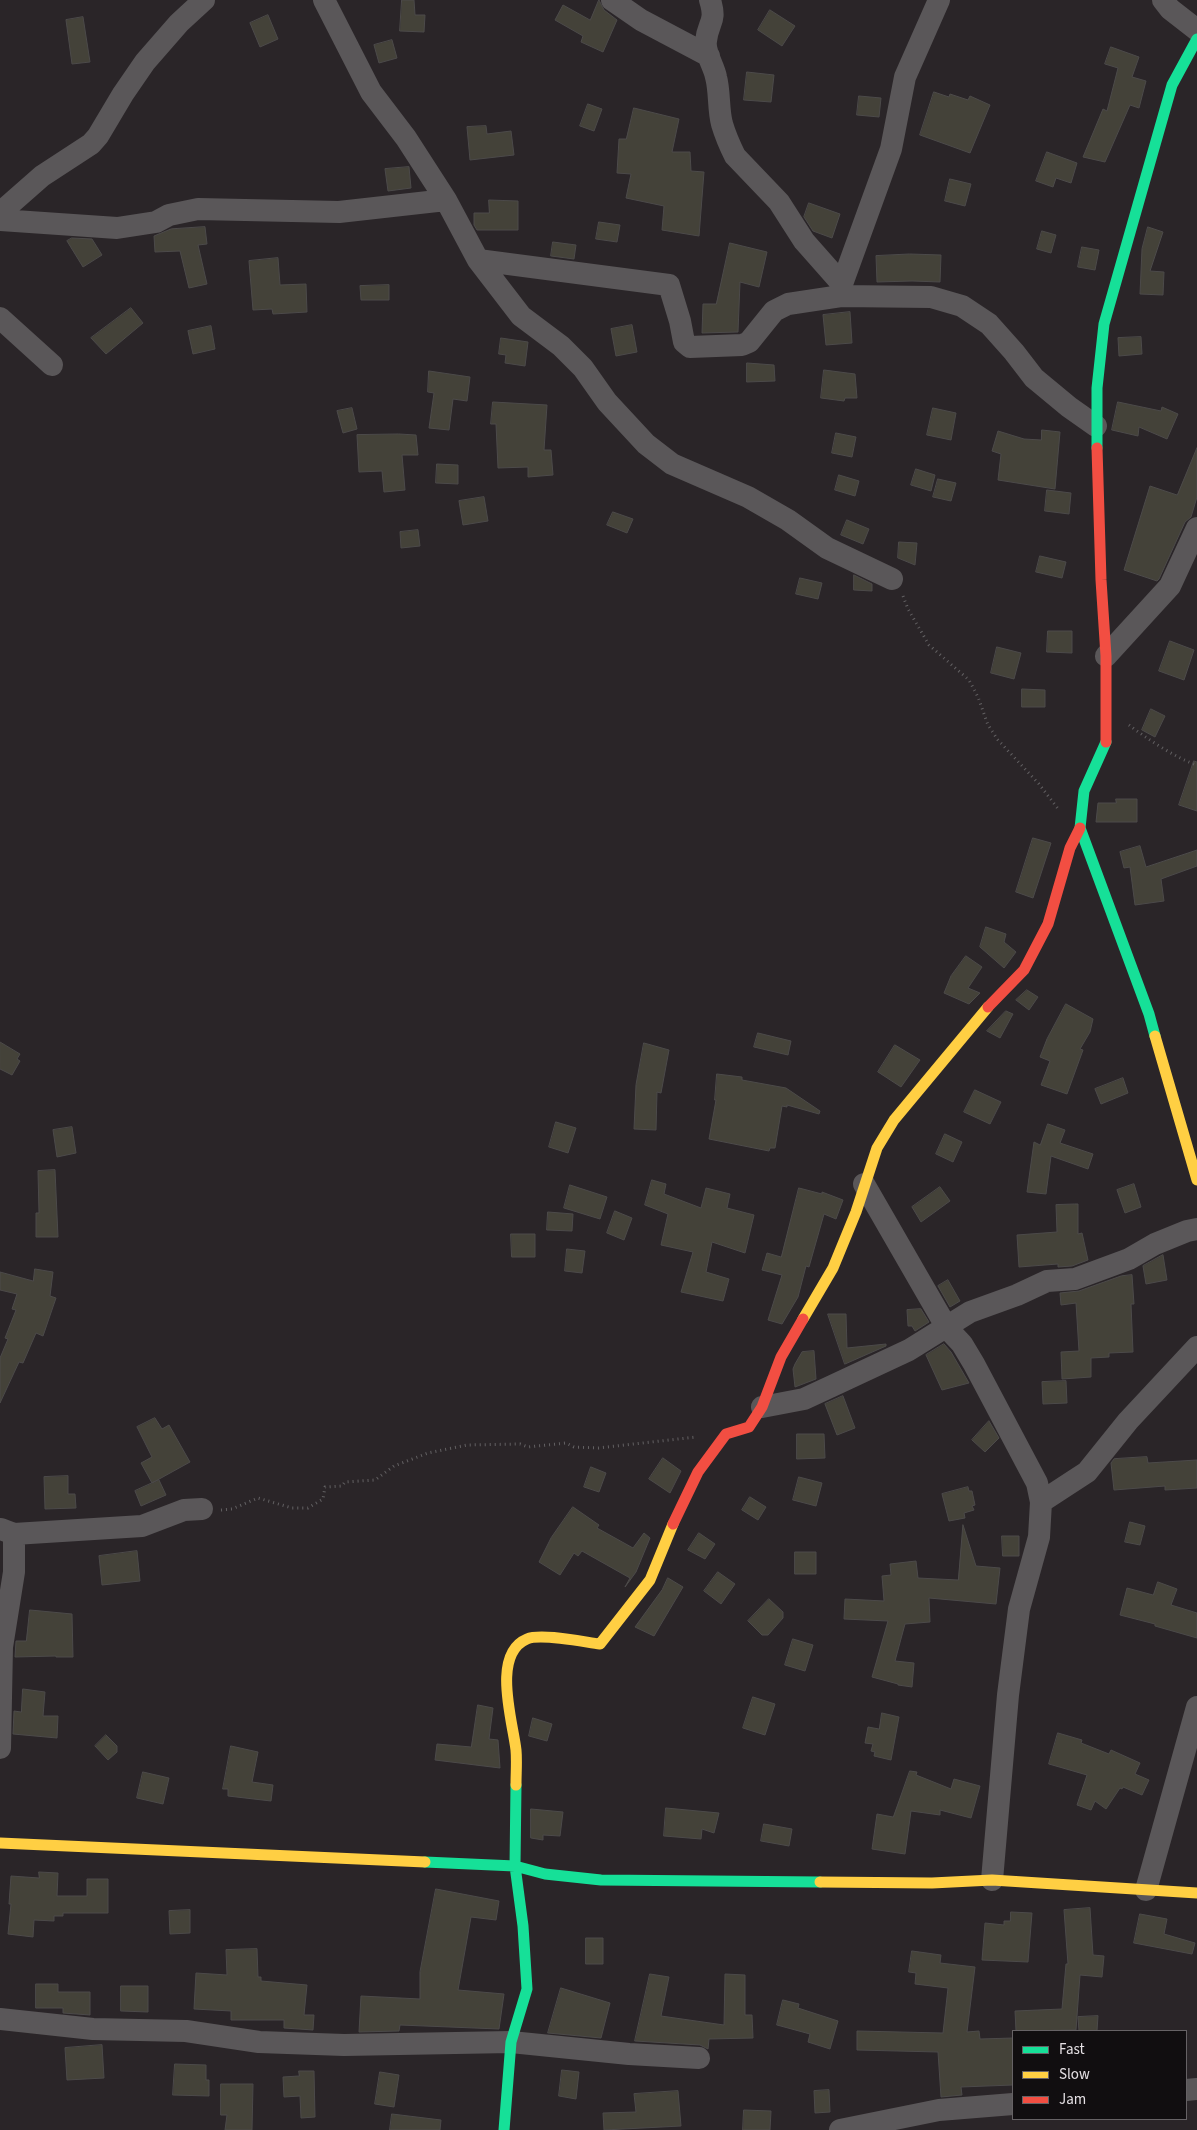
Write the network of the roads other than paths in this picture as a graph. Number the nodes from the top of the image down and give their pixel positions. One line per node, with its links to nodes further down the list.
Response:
1 (204, 0): 11 (street)
2 (324, 0): 10 (street)
3 (612, 0): 9 (street)
4 (710, 0): 9 (street)
5 (939, 0): 14 (street)
6 (1163, 0): 7 (street)
7 (1197, 30)
8 (1197, 39): 17 (street)
9 (709, 56): 14 (street)
10 (446, 200): 12 (street); 13 (street)
11 (0, 213)
12 (0, 220)
13 (478, 260): 14 (street); 19 (street)
14 (842, 290): 17 (street)
15 (0, 318): 16 (street)
16 (52, 365)
17 (1096, 426): 20 (street)
18 (1197, 528): 20 (street)
19 (892, 579)
20 (1106, 656): 21 (street)
21 (1080, 828): 22 (street); 23 (street)
22 (1197, 1180)
23 (864, 1184): 25 (street); 27 (street)
24 (1197, 1229): 25 (street)
25 (947, 1328): 27 (street); 28 (street)
26 (1197, 1347): 28 (street)
27 (762, 1408): 34 (street)
28 (1041, 1502): 35 (street)
29 (202, 1509): 30 (street)
30 (7, 1532): 32 (street)
31 (1197, 1707): 36 (street)
32 (0, 1748)
33 (0, 1843): 34 (street)
34 (515, 1866): 35 (street); 39 (street)
35 (992, 1880): 36 (street)
36 (1146, 1890): 37 (street)
37 (1197, 1893)
38 (0, 2019): 39 (street)
39 (511, 2042): 40 (street); 42 (street)
40 (699, 2058)
41 (1012, 2104): 43 (street)
42 (504, 2130)
43 (840, 2130)

